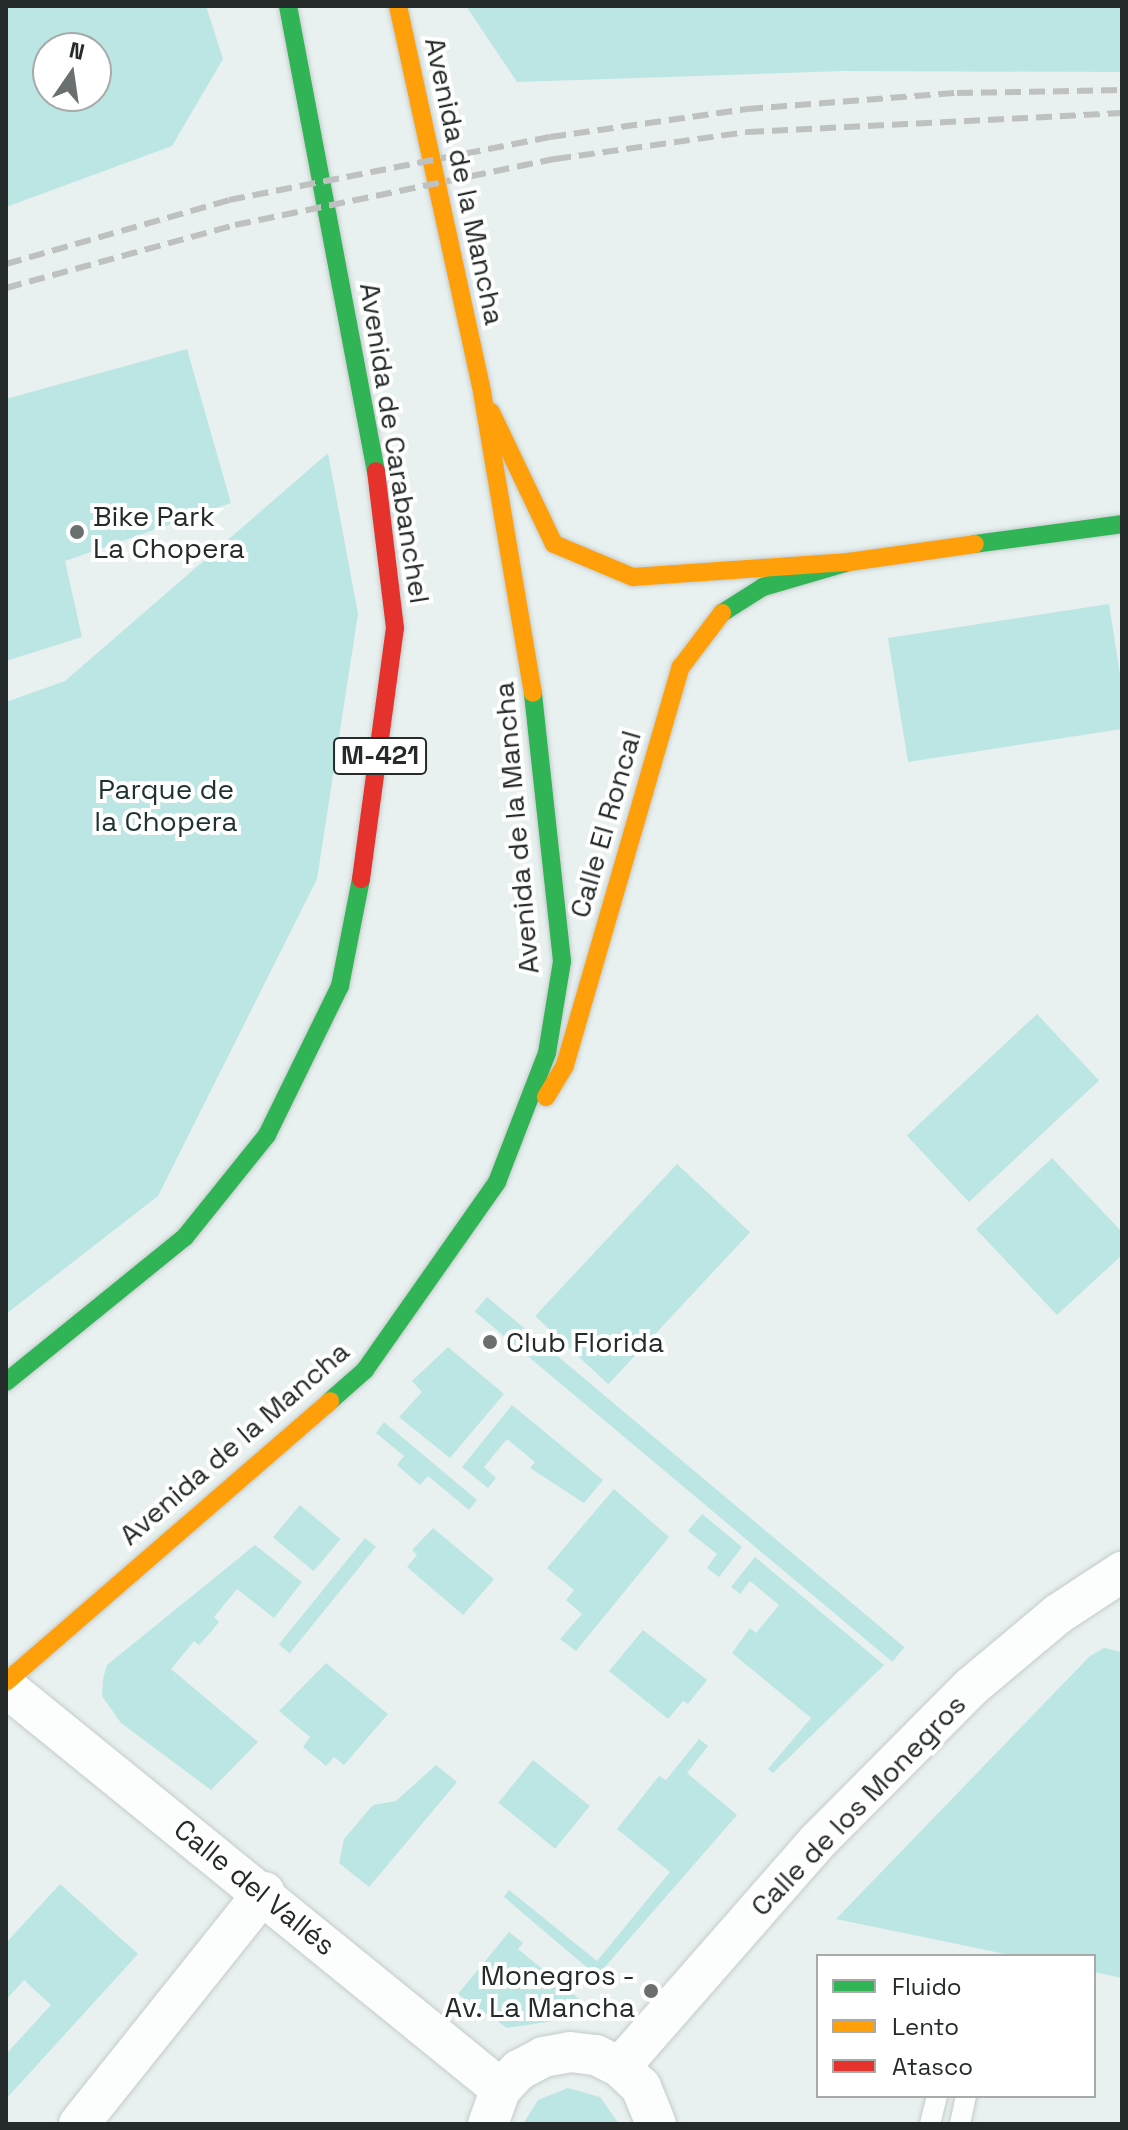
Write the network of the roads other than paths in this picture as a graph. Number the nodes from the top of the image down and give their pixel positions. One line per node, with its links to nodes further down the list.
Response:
1 (288, 6): 7 (main road, Avenida de Carabanchel / M-421)
2 (398, 6): 3 (main road, Avenida de la Mancha)
3 (482, 392): 5 (main road, Calle El Roncal); 6 (main road, Avenida de la Mancha)
4 (1122, 524): 5 (main road, Calle El Roncal)
5 (849, 562): 6 (main road, Calle El Roncal)
6 (497, 1182): 9 (main road, Avenida de la Mancha)
7 (6, 1382)
8 (1122, 1572): 11 (street, Calle de los Monegros)
9 (6, 1684): 10 (street, Calle del Vallés)
10 (264, 1892): 14 (street, Calle del Vallés); 15 (street)
11 (620, 2067): 14 (street); 16 (street)
12 (936, 2098): 17 (lane)
13 (966, 2098): 18 (lane)
14 (494, 2107)
15 (79, 2124)
16 (656, 2124)
17 (930, 2124)
18 (960, 2124)

